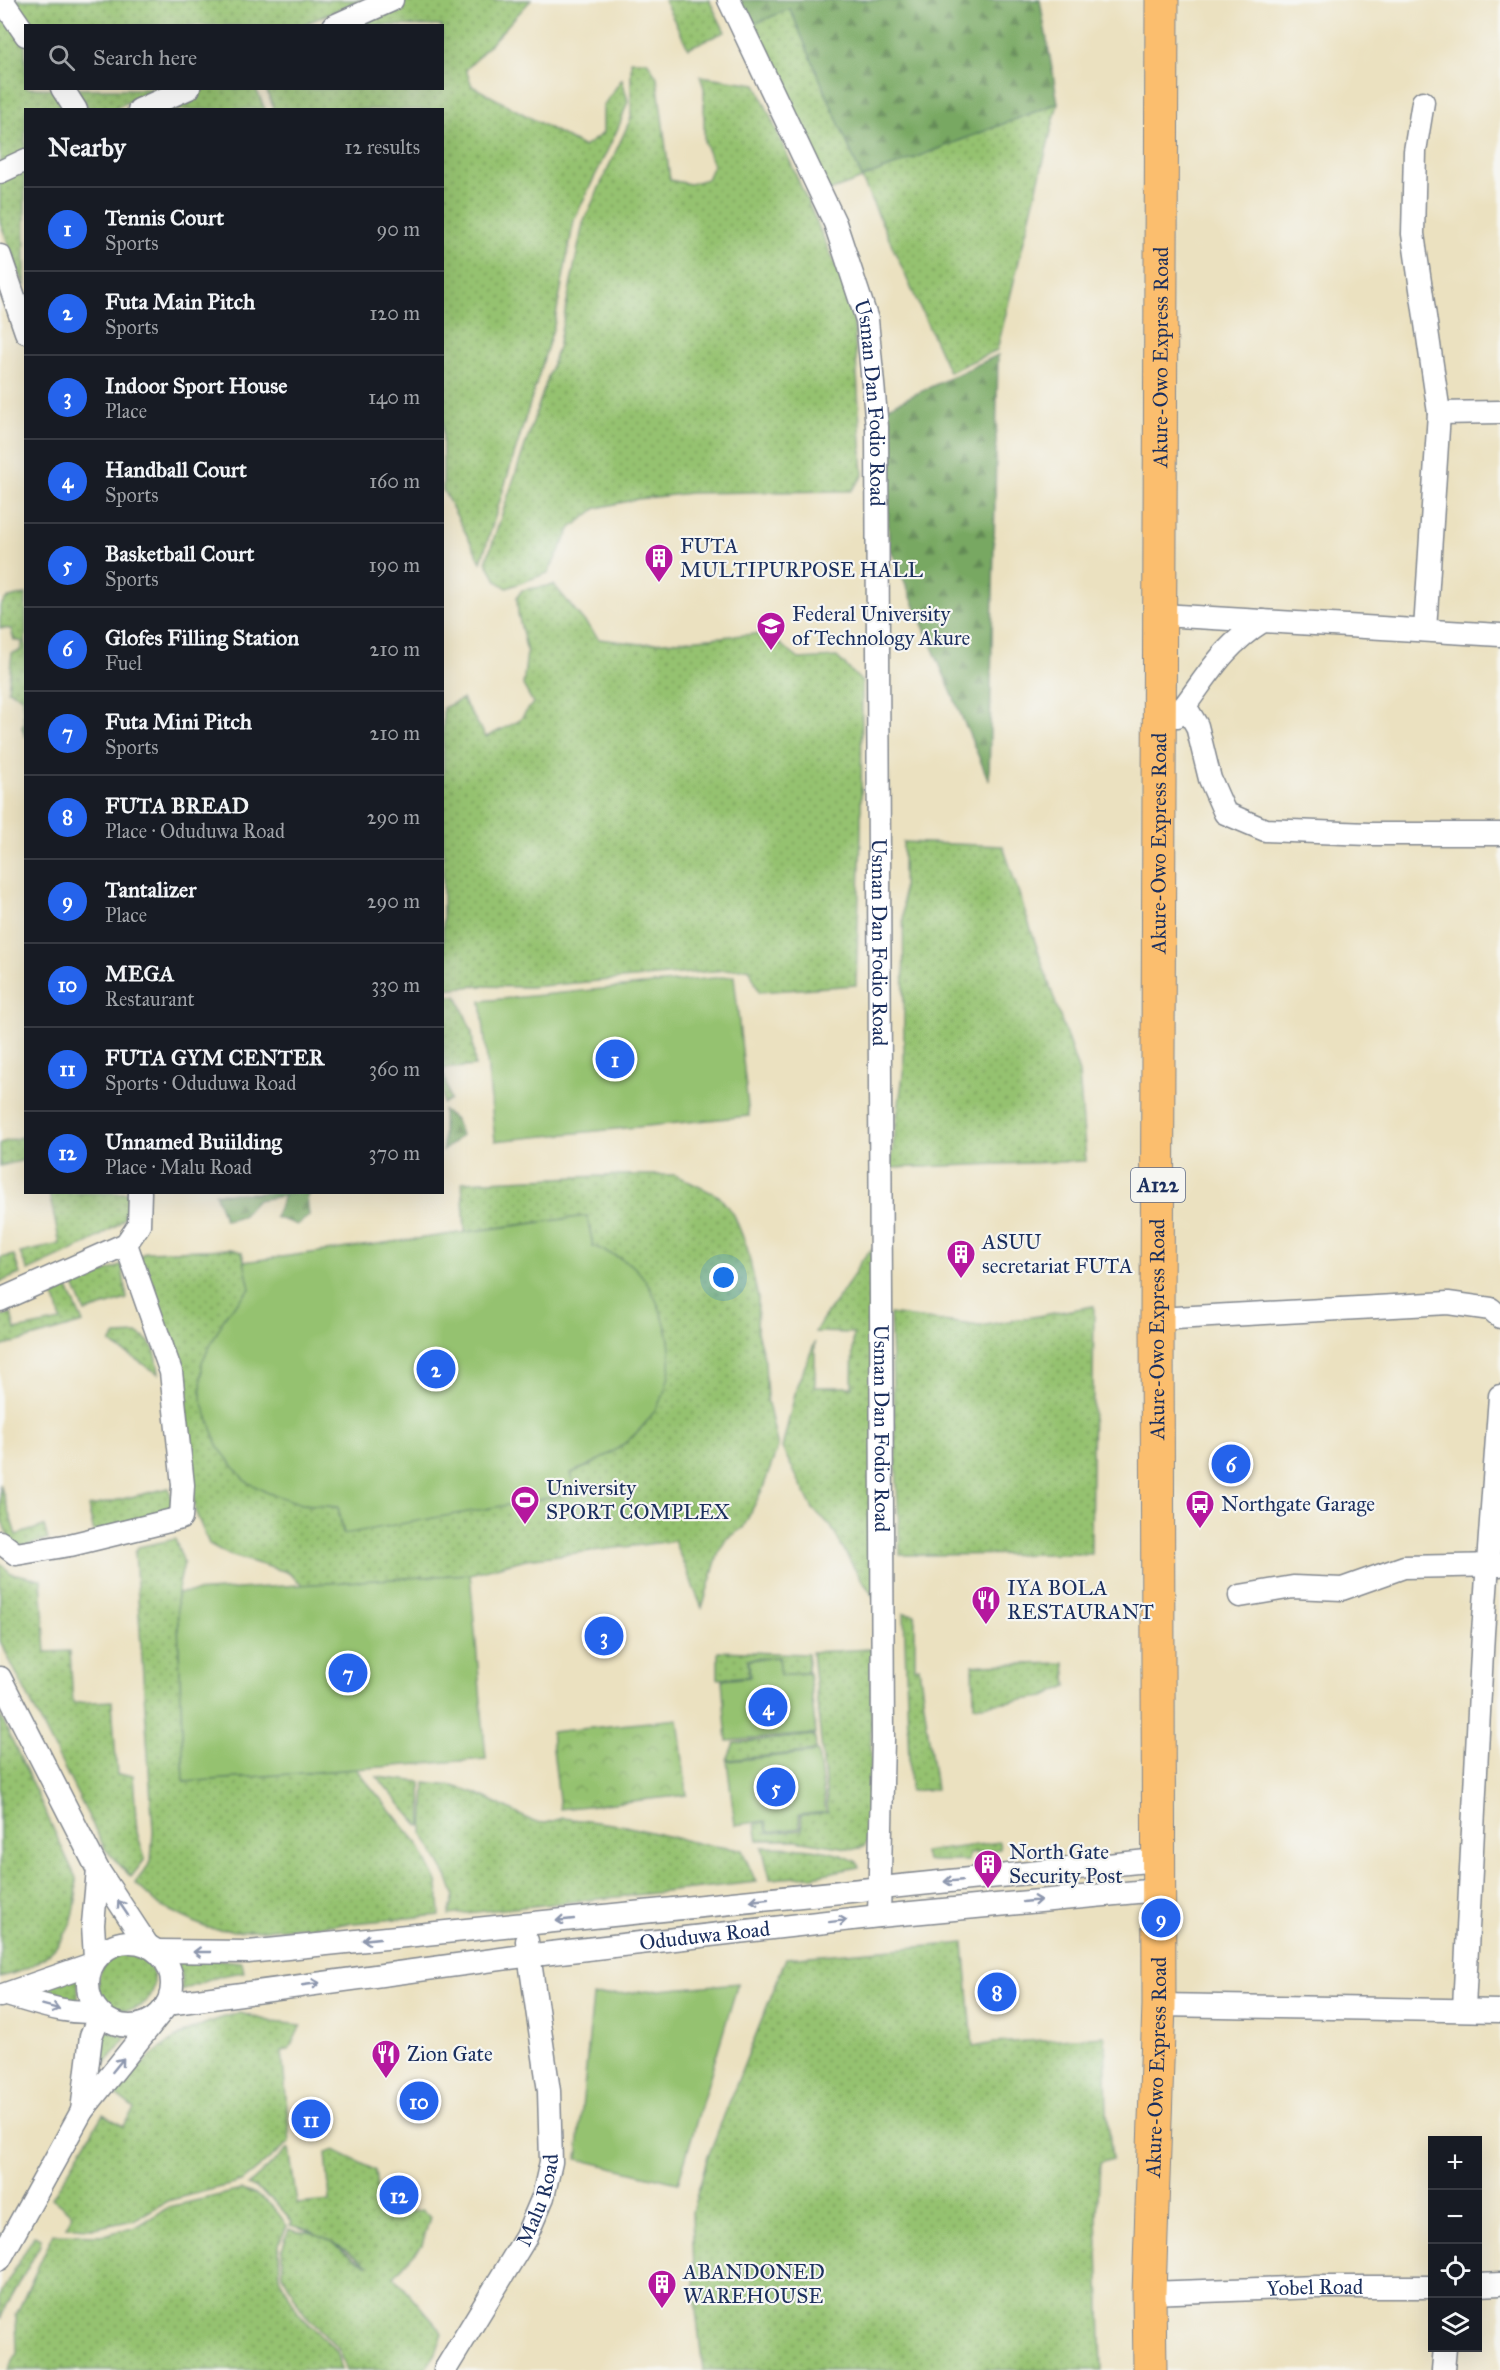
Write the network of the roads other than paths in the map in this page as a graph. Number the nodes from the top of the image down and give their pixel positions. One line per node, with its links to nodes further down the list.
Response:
1 (2, 0): 6 (street)
2 (392, 0): 5 (street)
3 (729, 0): 41 (street, Usman Dan Fodio Road)
4 (1162, 0): 18 (highway, Akure-Owo Express Road / A122)
5 (338, 24)
6 (24, 32)
7 (63, 90): 10 (street)
8 (184, 90): 11 (street)
9 (1423, 102): 17 (street)
10 (75, 108)
11 (143, 108)
12 (24, 161): 13 (street)
13 (0, 172)
14 (0, 256): 15 (street)
15 (24, 326)
16 (1500, 412): 17 (street)
17 (1439, 413): 20 (street)
18 (1162, 615): 19 (street); 23 (highway, Akure-Owo Express Road / A122)
19 (1263, 621): 20 (street); 22 (street)
20 (1425, 630): 21 (street)
21 (1500, 634)
22 (1185, 706): 23 (street); 24 (street)
23 (1161, 737): 29 (highway, Akure-Owo Express Road / A122)
24 (1500, 834)
25 (140, 1194): 26 (street)
26 (126, 1244): 27 (street); 31 (street)
27 (0, 1300)
28 (1500, 1317): 29 (street)
29 (1157, 1319): 40 (highway, Akure-Owo Express Road / A122)
30 (1500, 1396): 32 (street)
31 (0, 1542)
32 (1494, 1565): 33 (street); 34 (street)
33 (1240, 1596)
34 (1491, 1646): 37 (street)
35 (0, 1678): 38 (street)
36 (1500, 1702): 37 (street)
37 (1480, 1715): 50 (street)
38 (98, 1870): 45 (street, one-way to 38); 47 (street)
39 (1065, 1871): 40 (street); 41 (street, one-way to 41); 42 (street)
40 (1158, 1875): 42 (street, Oduduwa Road); 49 (highway, Akure-Owo Express Road / A122)
41 (881, 1888): 43 (street, Usman Dan Fodio Road); 44 (street, one-way to 44)
42 (1067, 1898): 43 (street, Oduduwa Road, one-way to 42)
43 (879, 1916): 46 (street, Oduduwa Road, one-way to 43)
44 (525, 1925): 45 (street, one-way to 45); 46 (street, Malu Road)
45 (153, 1948): 47 (street); 51 (street)
46 (529, 1956): 51 (street, Oduduwa Road, one-way to 46); 61 (street, Malu Road)
47 (93, 1962): 48 (street); 53 (street)
48 (4, 1996): 53 (street, one-way to 53)
49 (1159, 2005): 50 (street); 59 (highway, Akure-Owo Express Road / A122)
50 (1464, 2008): 52 (street)
51 (162, 2010): 53 (street); 54 (street, one-way to 51)
52 (1500, 2010)
53 (98, 2013): 54 (street)
54 (82, 2111): 55 (street)
55 (0, 2259)
56 (1500, 2284): 57 (street)
57 (1482, 2285)
58 (1428, 2287): 59 (street, Yobel Road)
59 (1149, 2293): 62 (highway, Akure-Owo Express Road / A122)
60 (1444, 2352): 63 (street)
61 (445, 2370)
62 (1150, 2370)
63 (1443, 2370)

